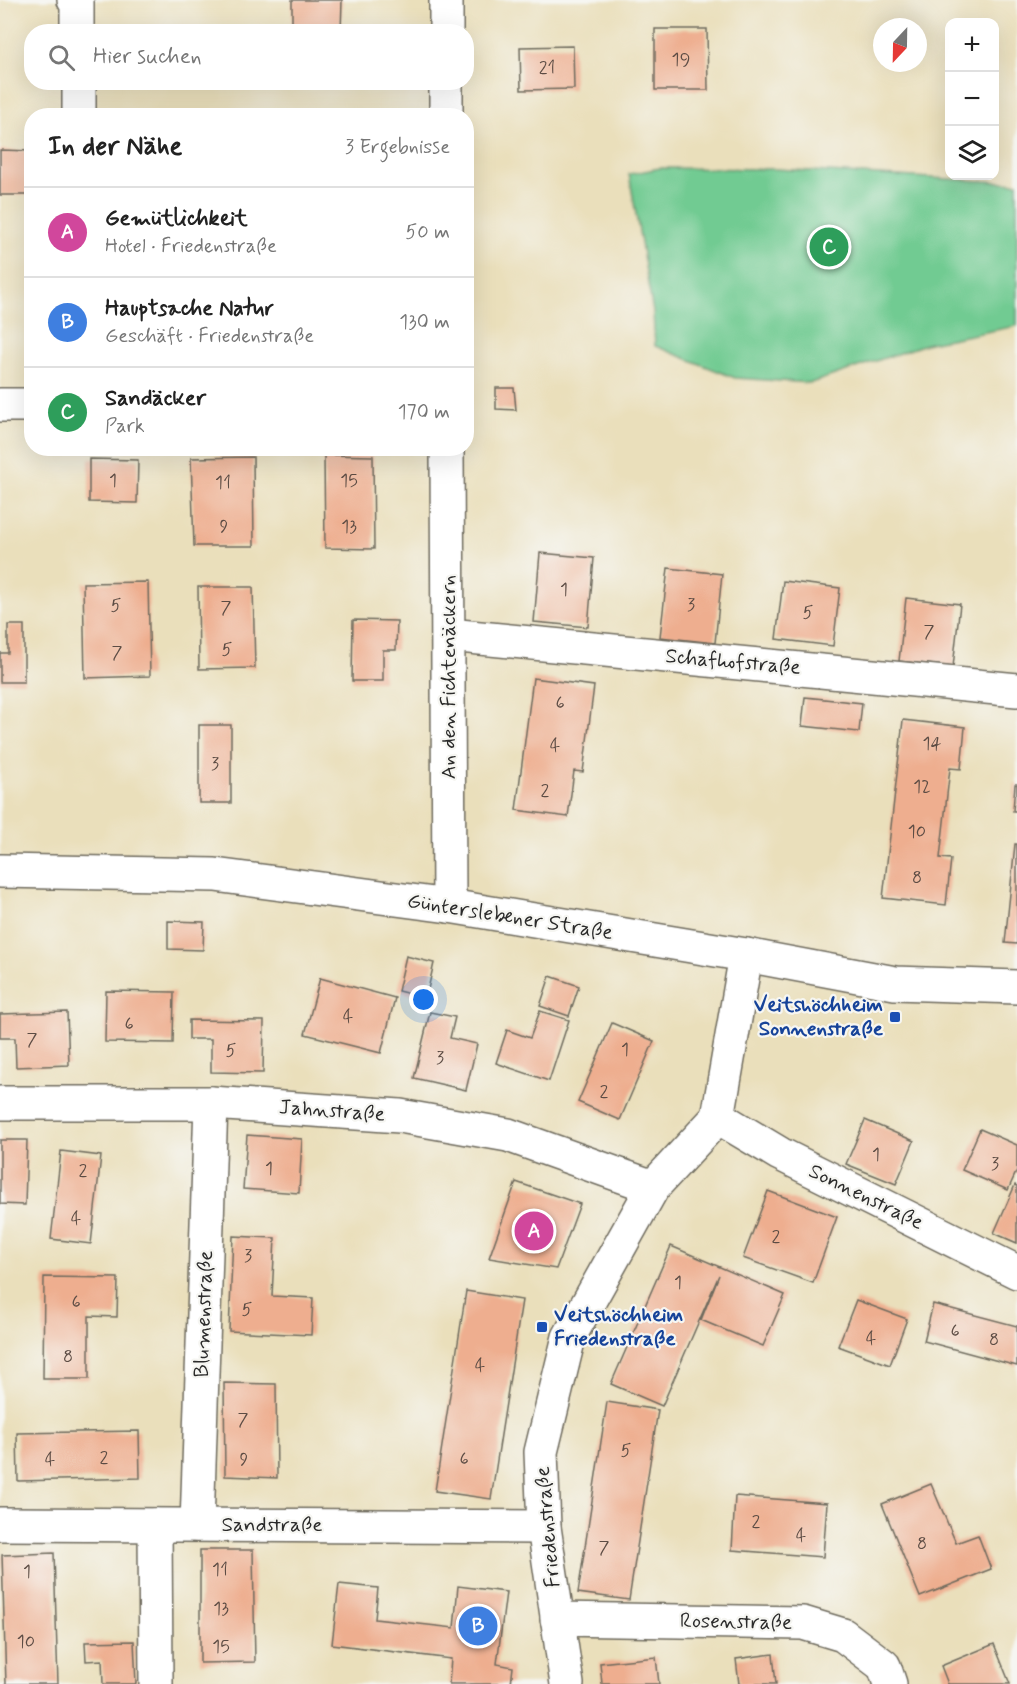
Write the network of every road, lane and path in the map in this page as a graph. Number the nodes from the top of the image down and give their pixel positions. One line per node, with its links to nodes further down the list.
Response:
1 (74, 0): 3 (street)
2 (446, 0): 4 (street)
3 (77, 24)
4 (446, 24)
5 (79, 90): 7 (street)
6 (446, 90): 8 (street)
7 (80, 108)
8 (446, 108)
9 (0, 405): 10 (street)
10 (24, 405)
11 (447, 456): 12 (street, An den Fichtenäckern)
12 (449, 635): 13 (street, Schafhofstraße); 15 (street, An den Fichtenäckern)
13 (1017, 690)
14 (0, 871): 15 (street, Günterslebener Straße)
15 (449, 906): 16 (street, Günterslebener Straße)
16 (746, 955): 17 (street, Günterslebener Straße); 20 (street)
17 (1017, 987)
18 (0, 1103): 19 (street, Jahnstraße)
19 (211, 1103): 21 (street, Jahnstraße); 25 (street, Blumenstraße)
20 (718, 1117): 21 (street, Friedenstraße); 22 (street, Sonnenstraße)
21 (653, 1187): 26 (street, Friedenstraße)
22 (1017, 1272)
23 (0, 1524): 24 (street, Sandstraße)
24 (155, 1525): 25 (street, Sandstraße); 28 (street)
25 (197, 1525): 26 (street, Sandstraße)
26 (544, 1527): 27 (street, Friedenstraße)
27 (557, 1619): 29 (street, Friedenstraße); 30 (street, Rosenstraße)
28 (156, 1684)
29 (567, 1684)
30 (890, 1684)

